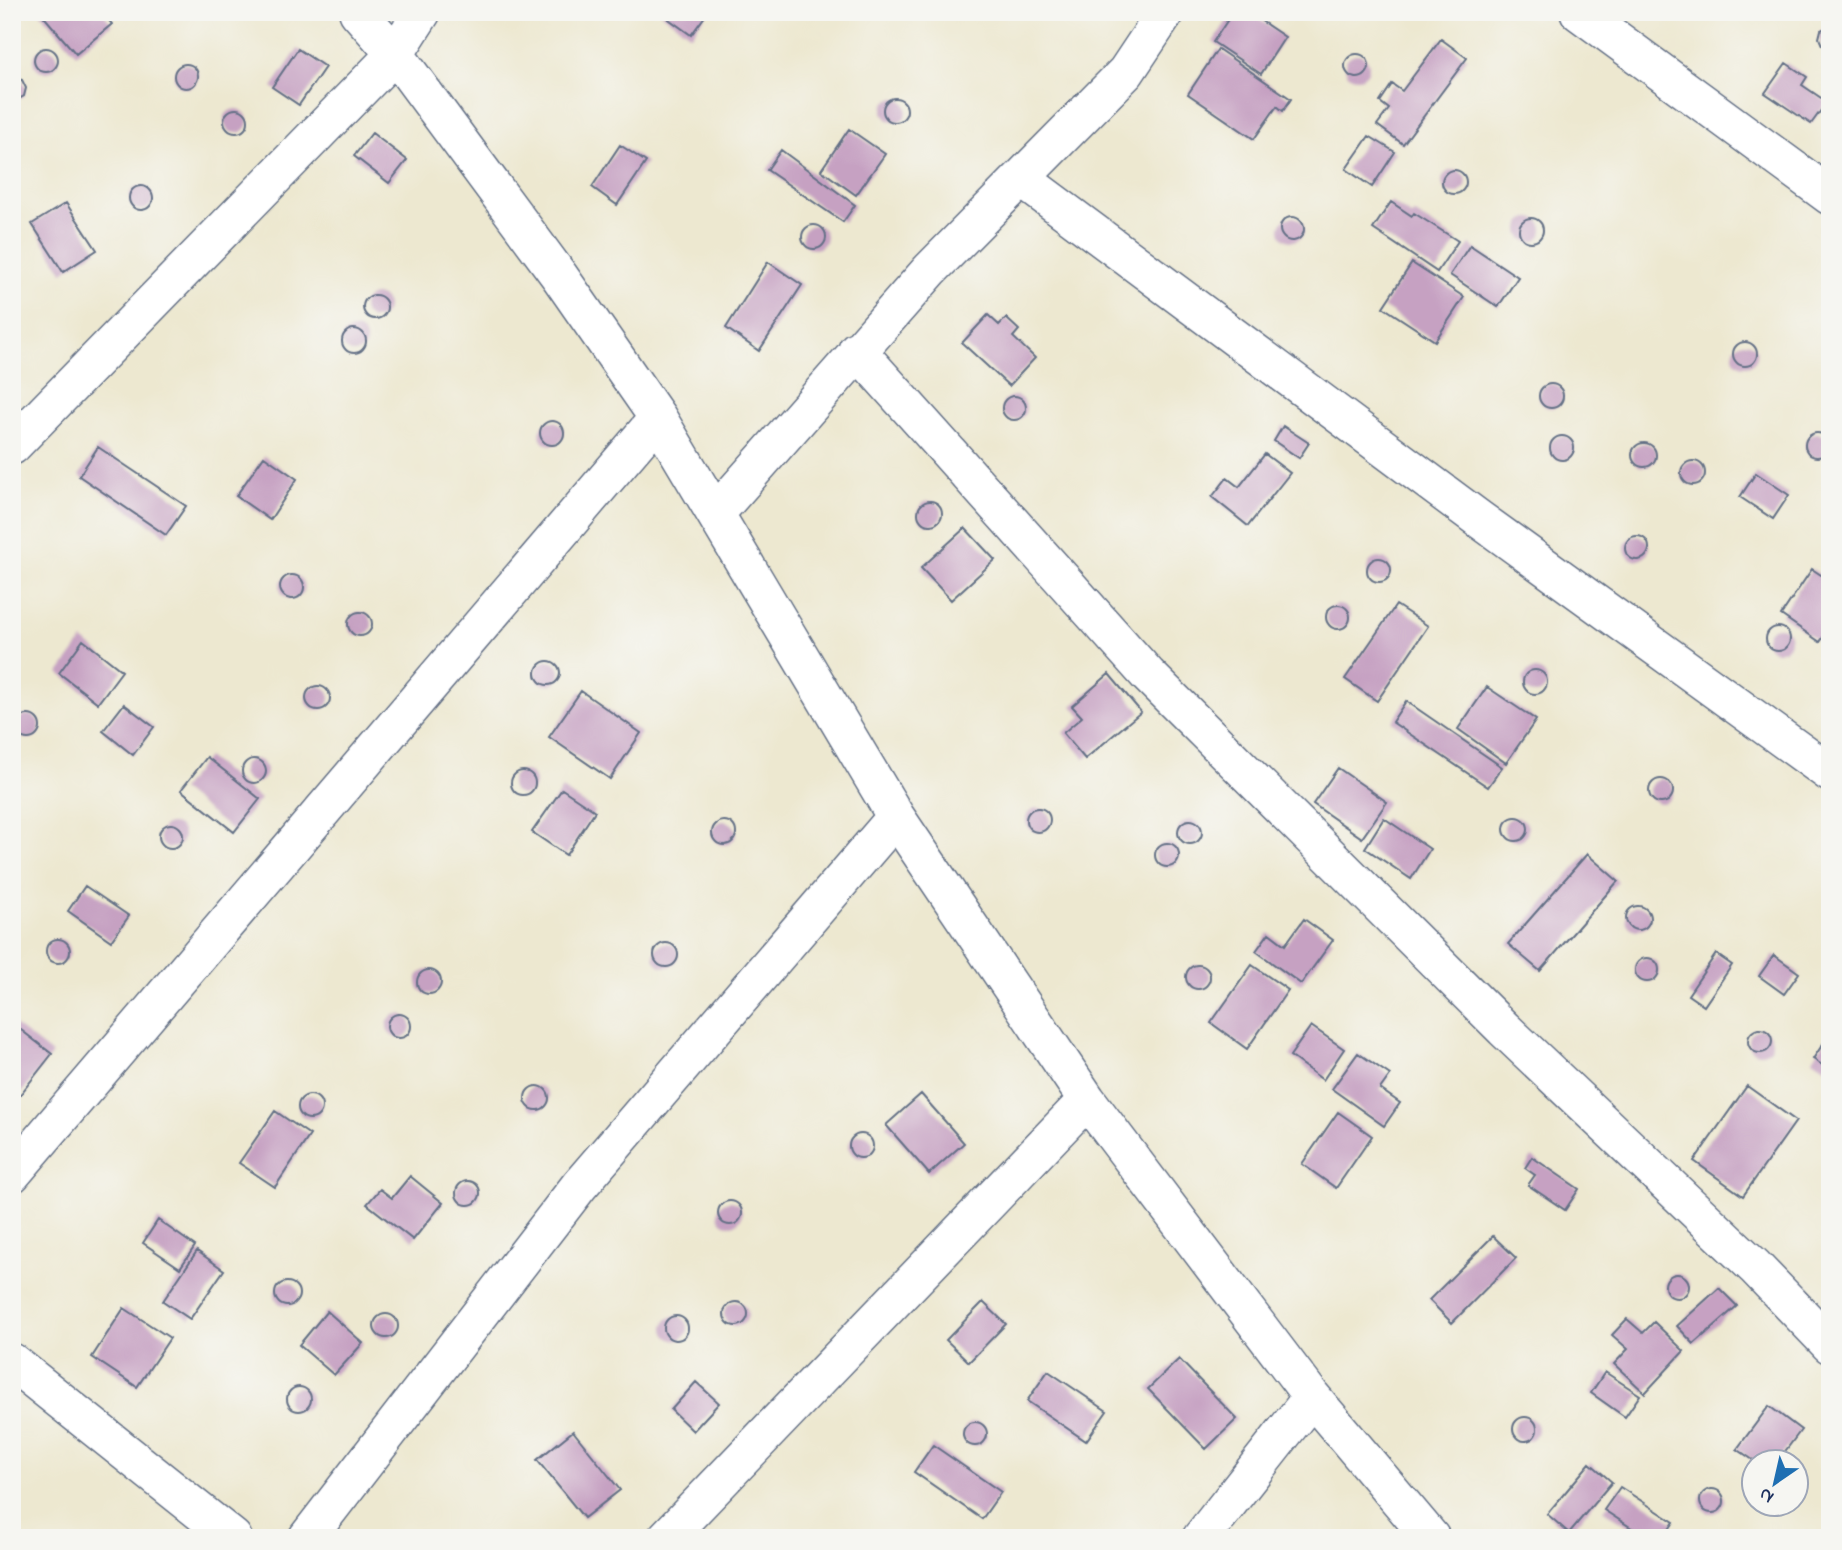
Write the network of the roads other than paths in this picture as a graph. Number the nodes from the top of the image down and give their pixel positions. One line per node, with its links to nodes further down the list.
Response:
1 (358, 12): 5 (street)
2 (422, 12): 5 (street)
3 (1166, 12): 6 (street)
4 (1579, 12): 7 (street)
5 (395, 54): 9 (street); 10 (street)
6 (1022, 179): 8 (street); 12 (street)
7 (1830, 196)
8 (857, 349): 11 (street); 16 (street)
9 (658, 418): 11 (street); 15 (street)
10 (12, 446)
11 (716, 513): 13 (street)
12 (1830, 773)
13 (896, 817): 14 (street); 20 (street)
14 (1087, 1100): 18 (street); 21 (street)
15 (12, 1174)
16 (1830, 1346)
17 (12, 1362): 19 (street)
18 (1312, 1397): 22 (street); 23 (street)
19 (233, 1538)
20 (307, 1538)
21 (666, 1538)
22 (1201, 1538)
23 (1431, 1538)

